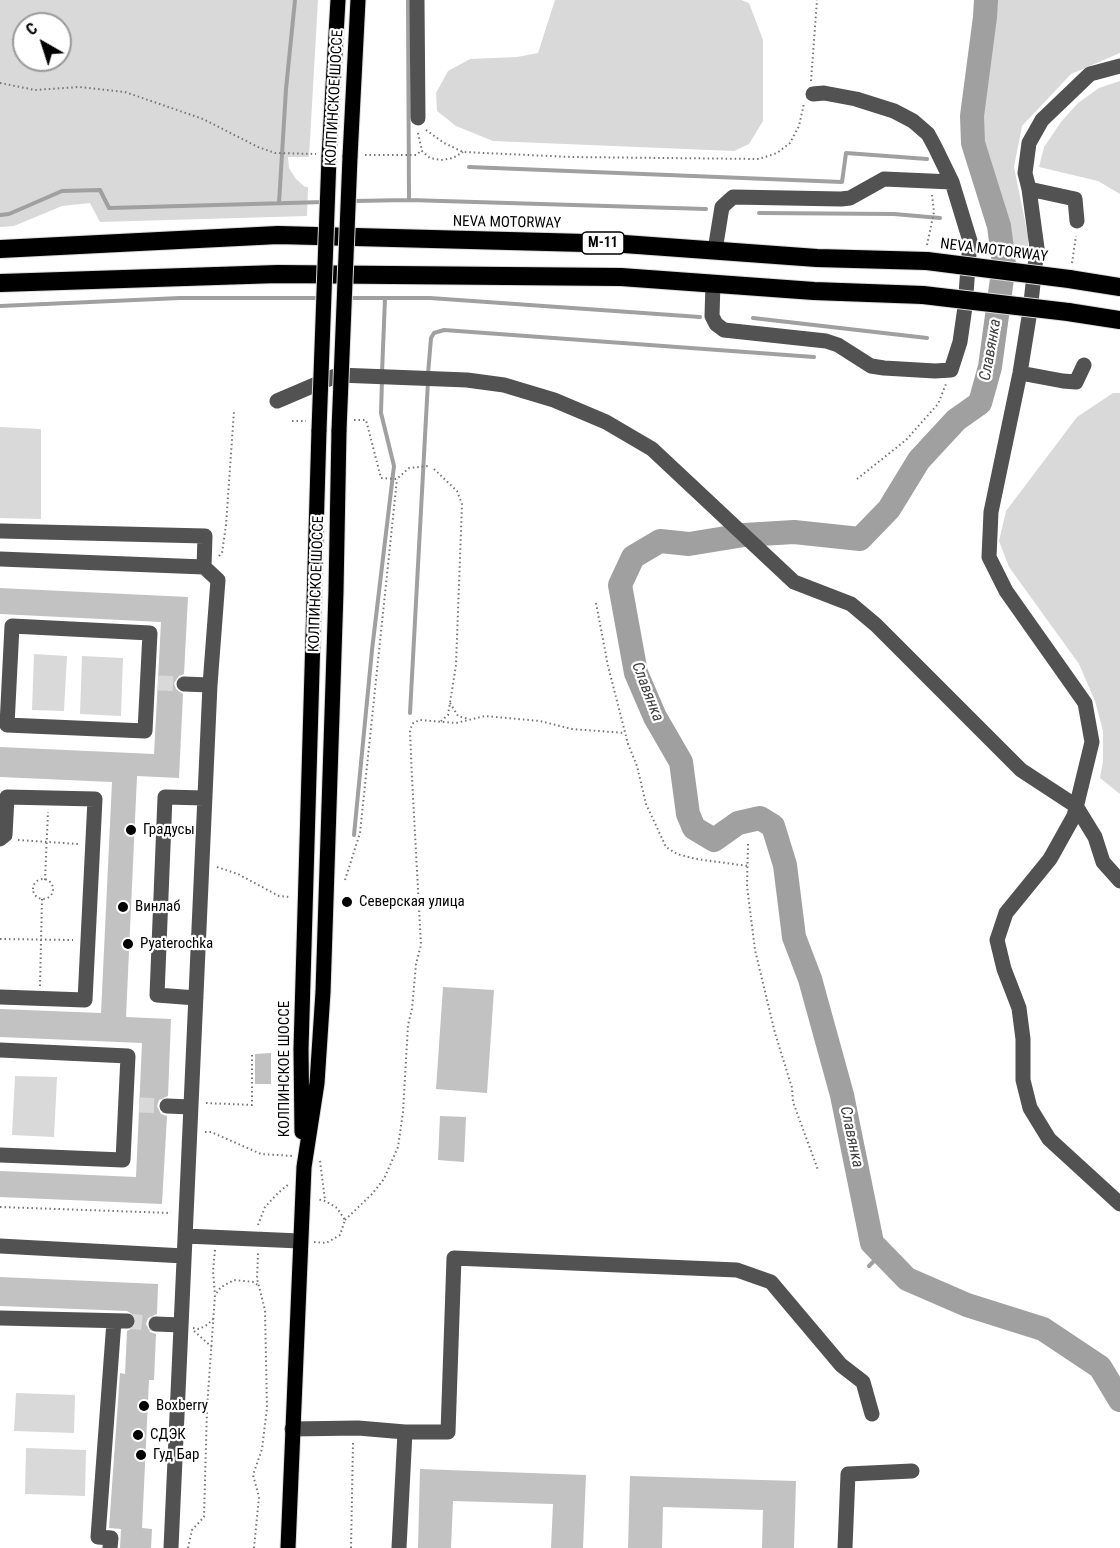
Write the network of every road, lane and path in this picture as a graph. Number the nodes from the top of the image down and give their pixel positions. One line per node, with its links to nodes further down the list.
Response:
1 (338, 0): 11 (main road, КОЛПИНСКОЕ ШОССЕ)
2 (358, 0): 12 (main road, КОЛПИНСКОЕ ШОССЕ)
3 (417, 0): 8 (street)
4 (816, 0): 7 (path)
5 (1120, 66): 15 (street)
6 (0, 83): 11 (path)
7 (813, 94): 10 (path); 14 (street)
8 (418, 118): 9 (path); 10 (path)
9 (422, 151): 10 (path); 12 (path)
10 (463, 152)
11 (323, 155): 73 (main road, КОЛПИНСКОЕ ШОССЕ, bridge)
12 (356, 156): 73 (main road, КОЛПИНСКОЕ ШОССЕ, bridge)
13 (931, 181): 14 (street); 18 (street); 19 (path)
14 (952, 182): 26 (street)
15 (1029, 189): 16 (street); 27 (street)
16 (1077, 227): 20 (path)
17 (0, 249): 18 (highway, NEVA MOTORWAY / М-11)
18 (715, 250): 19 (highway, NEVA MOTORWAY / М-11)
19 (927, 254): 23 (highway, NEVA MOTORWAY / М-11, bridge)
20 (1072, 260)
21 (0, 283): 22 (highway)
22 (713, 284): 24 (highway, bridge); 26 (street)
23 (1120, 287)
24 (1120, 320)
25 (1084, 365): 27 (street)
26 (951, 370): 34 (path)
27 (1020, 373): 48 (street)
28 (277, 400): 48 (street)
29 (234, 411): 37 (path)
30 (428, 466): 33 (path)
31 (434, 469): 42 (path)
32 (388, 478): 33 (path)
33 (395, 479): 56 (path)
34 (857, 479)
35 (0, 531): 37 (street)
36 (0, 559): 37 (street)
37 (204, 567): 41 (street)
38 (596, 603): 45 (path)
39 (153, 683): 39 (street)
40 (184, 684): 41 (street)
41 (210, 685): 47 (street)
42 (450, 703): 43 (path); 44 (path)
43 (472, 720): 44 (path); 45 (path)
44 (440, 722): 81 (path)
45 (625, 733): 54 (path)
46 (49, 798): 49 (street); 50 (path); 52 (street)
47 (205, 798): 53 (street); 65 (street)
48 (1076, 806): 57 (street); 78 (street)
49 (0, 839): 50 (path)
50 (47, 843): 52 (path); 55 (path)
51 (748, 844): 54 (path)
52 (93, 845): 62 (street)
53 (202, 862): 58 (path); 65 (street)
54 (748, 866): 74 (path)
55 (45, 880): 59 (path); 59 (path)
56 (345, 880)
57 (1120, 881)
58 (293, 897)
59 (42, 899): 61 (path)
60 (0, 939): 61 (path)
61 (41, 939): 62 (path); 64 (path)
62 (88, 940): 64 (street)
63 (0, 996): 64 (street)
64 (39, 998)
65 (196, 998): 68 (street)
66 (0, 1050): 71 (street)
67 (252, 1053): 68 (path)
68 (191, 1105): 69 (street); 70 (street)
69 (167, 1106)
70 (190, 1132): 73 (path); 82 (street)
71 (0, 1155)
72 (320, 1160): 77 (path)
73 (300, 1162): 76 (main road, КОЛПИНСКОЕ ШОССЕ)
74 (818, 1170)
75 (295, 1180): 84 (path)
76 (302, 1197): 77 (path); 85 (main road, КОЛПИНСКОЕ ШОССЕ)
77 (325, 1201): 81 (path)
78 (1120, 1204)
79 (0, 1207): 80 (path)
80 (181, 1213)
81 (345, 1220): 85 (path)
82 (185, 1236): 83 (street); 87 (street)
83 (217, 1237): 84 (street); 89 (path)
84 (258, 1239): 85 (street); 88 (path)
85 (300, 1241): 97 (main road, КОЛПИНСКОЕ ШОССЕ)
86 (0, 1246): 87 (street)
87 (184, 1256): 93 (street)
88 (261, 1288): 89 (path); 103 (path)
89 (215, 1295): 91 (path)
90 (0, 1318): 100 (street)
91 (213, 1318): 94 (path); 94 (path)
92 (156, 1324): 93 (street)
93 (181, 1325): 101 (street)
94 (212, 1347): 102 (path)
95 (872, 1414): 98 (street)
96 (354, 1428): 97 (street); 98 (street); 105 (path)
97 (292, 1429): 104 (main road, КОЛПИНСКОЕ ШОССЕ)
98 (405, 1432): 106 (street)
99 (912, 1471): 107 (street)
100 (110, 1548)
101 (171, 1548)
102 (188, 1548)
103 (254, 1548)
104 (288, 1548)
105 (351, 1548)
106 (399, 1548)
107 (845, 1548)

